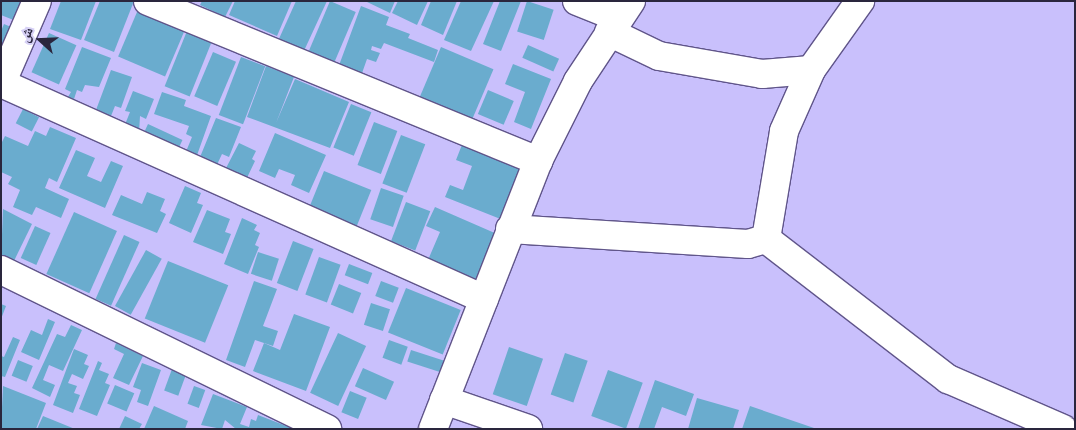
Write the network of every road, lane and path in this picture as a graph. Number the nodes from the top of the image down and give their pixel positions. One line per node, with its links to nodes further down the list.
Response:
1 (38, 1): 7 (street)
2 (148, 1): 8 (street)
3 (577, 1): 5 (street)
4 (860, 1): 6 (street)
5 (620, 17): 6 (street); 8 (street)
6 (811, 70): 10 (street)
7 (1, 83): 12 (street)
8 (538, 161): 9 (street)
9 (510, 229): 10 (street); 12 (street)
10 (766, 239): 17 (street)
11 (1, 270): 14 (street)
12 (484, 299): 13 (street)
13 (444, 400): 15 (street); 16 (street)
14 (328, 429)
15 (433, 429)
16 (528, 429)
17 (1063, 429)

